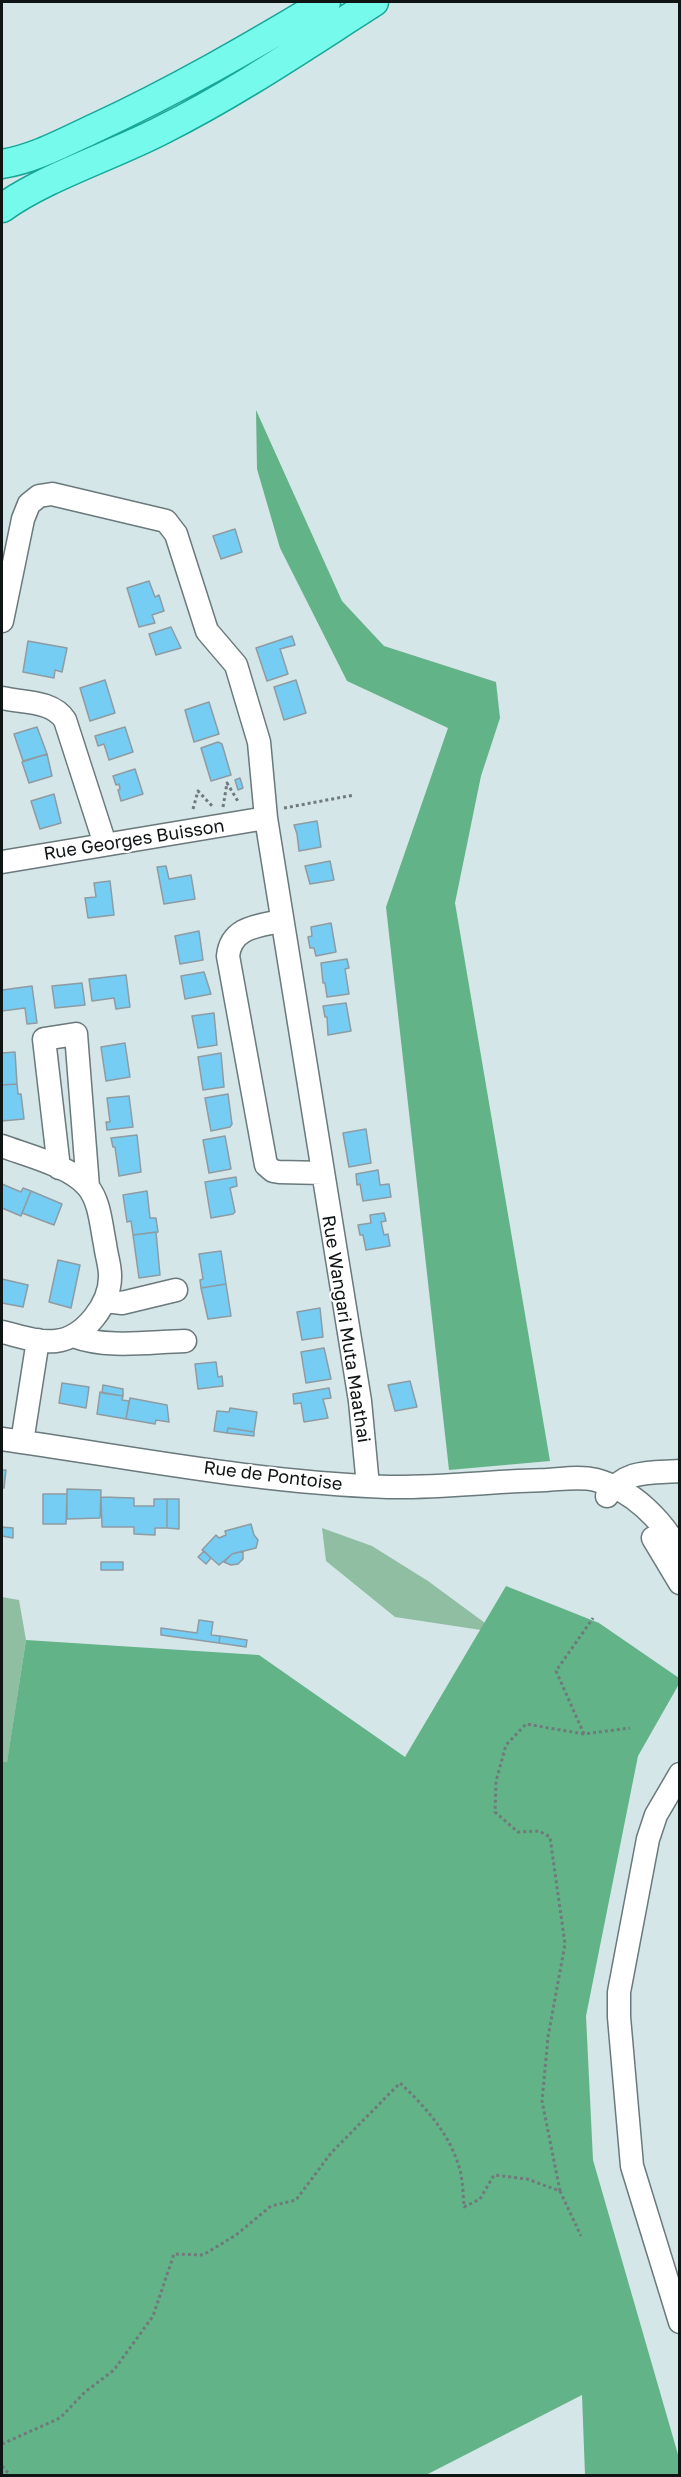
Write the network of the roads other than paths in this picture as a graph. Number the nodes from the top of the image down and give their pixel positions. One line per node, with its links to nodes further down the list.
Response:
1 (327, 2): 3 (main road)
2 (374, 2): 4 (main road)
3 (2, 164)
4 (2, 208)
5 (2, 621): 7 (street, Rue Wangari Muta Maathai)
6 (2, 698): 8 (street)
7 (266, 815): 8 (street, Rue Georges Buisson); 10 (street, Rue Wangari Muta Maathai)
8 (105, 844): 9 (street, Rue Georges Buisson)
9 (2, 862)
10 (281, 921): 13 (street, Rue Wangari Muta Maathai); 13 (street)
11 (2, 1146): 12 (street)
12 (59, 1168): 14 (street); 14 (street)
13 (323, 1173): 23 (street, Rue Wangari Muta Maathai)
14 (88, 1187): 16 (street)
15 (176, 1290): 16 (street)
16 (105, 1301): 18 (street)
17 (2, 1332): 19 (street)
18 (73, 1336): 19 (street); 20 (street)
19 (38, 1340): 21 (street)
20 (185, 1341)
21 (12, 1440): 23 (street, Rue de Pontoise)
22 (680, 1471): 24 (street)
23 (368, 1486): 24 (street, Rue de Pontoise)
24 (610, 1492): 25 (street); 26 (street)
25 (680, 1552)
26 (680, 1584)
27 (679, 1776): 28 (street)
28 (680, 2322)

